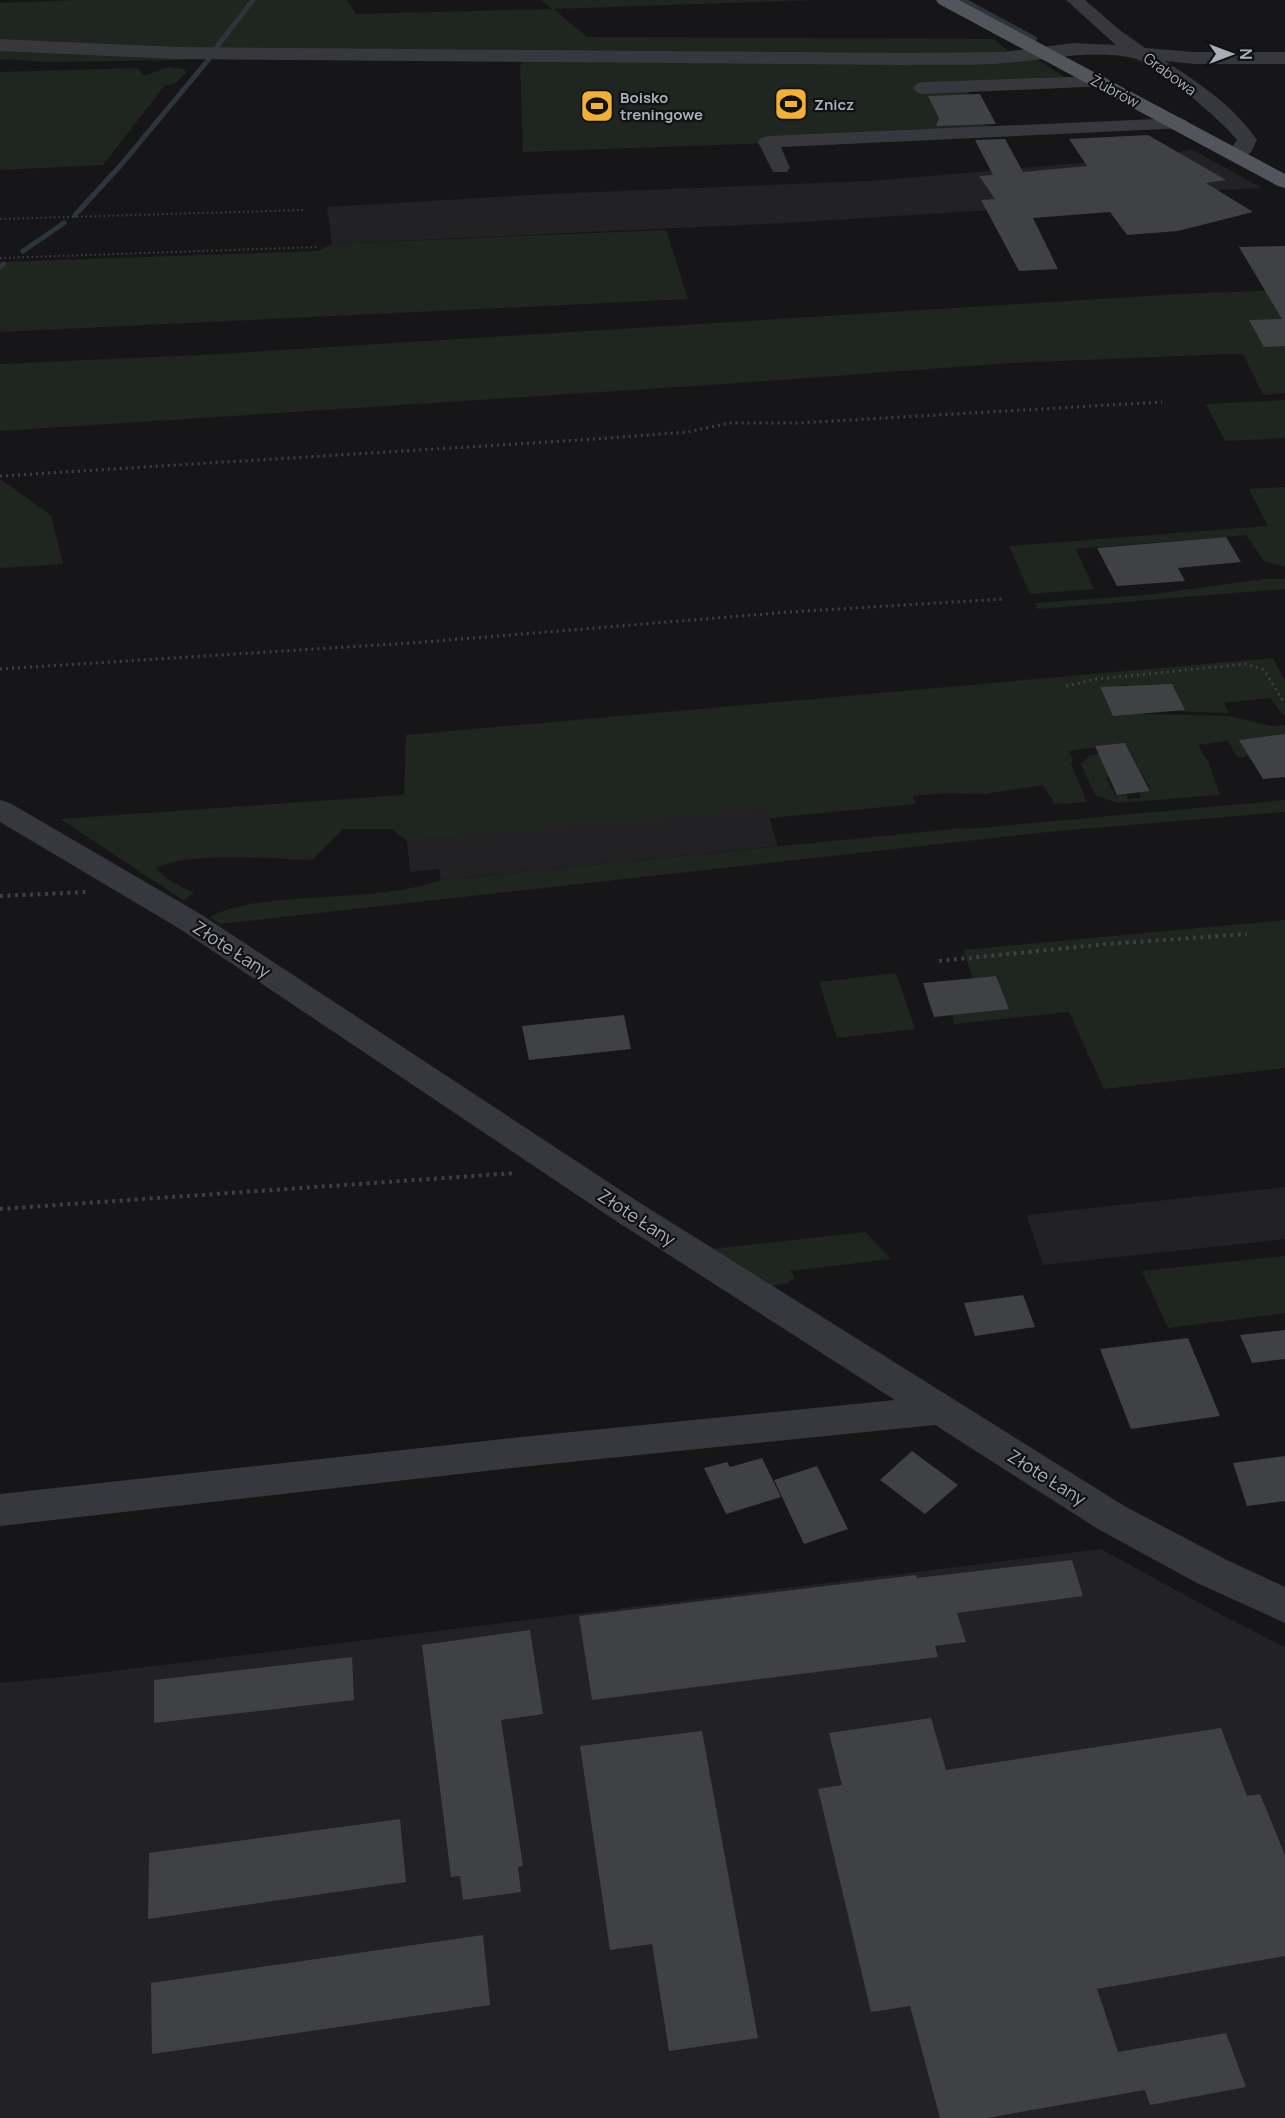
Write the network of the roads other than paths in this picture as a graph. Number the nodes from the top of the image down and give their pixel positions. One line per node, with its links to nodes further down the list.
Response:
1 (945, 0): 4 (main road, Żubrów)
2 (1075, 0): 5 (street, Grabowa)
3 (0, 45): 4 (street)
4 (1046, 54): 5 (street); 7 (main road, Żubrów)
5 (1146, 56): 6 (street); 10 (street, Grabowa)
6 (1285, 58)
7 (1100, 82): 8 (street); 9 (main road, Żubrów)
8 (923, 88)
9 (1179, 124): 10 (main road, Żubrów); 11 (street)
10 (1236, 155): 12 (main road, Żubrów)
11 (780, 168)
12 (1285, 182)
13 (0, 809): 14 (street, Złote Łany)
14 (941, 1410): 15 (street); 16 (street, Złote Łany)
15 (0, 1510)
16 (1285, 1606)

